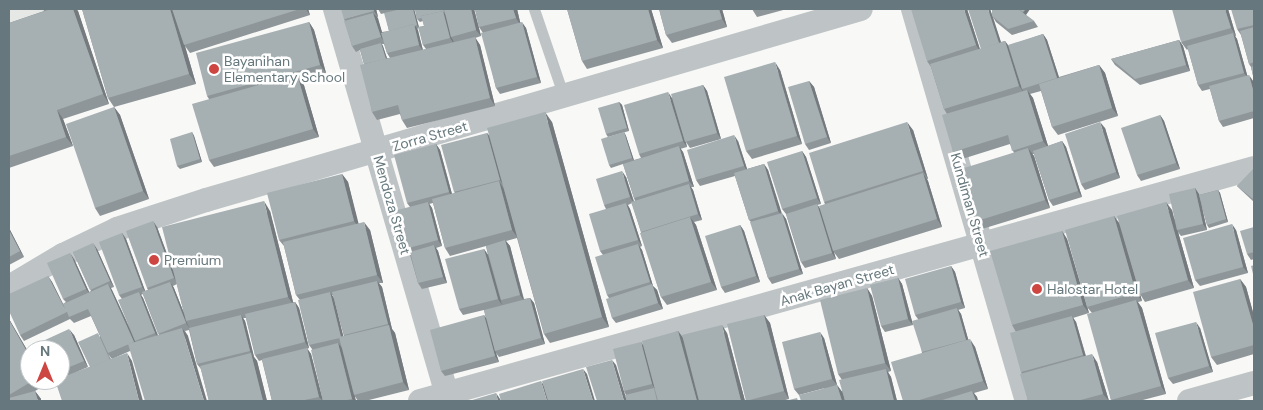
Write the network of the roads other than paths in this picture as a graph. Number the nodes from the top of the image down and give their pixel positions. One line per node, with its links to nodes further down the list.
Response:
1 (335, 9): 6 (street, Mendoza Street)
2 (534, 9): 5 (lane)
3 (860, 9): 5 (street, Zorra Street)
4 (913, 9): 8 (street, Kundiman Street)
5 (564, 97): 6 (street, Zorra Street)
6 (376, 151): 9 (street, Zorra Street); 11 (street, Mendoza Street)
7 (1254, 168): 8 (street, Anak Bayan Street)
8 (981, 245): 11 (street, Anak Bayan Street); 13 (street, Kundiman Street)
9 (9, 287)
10 (1254, 383): 14 (street)
11 (448, 397): 12 (street, Anak Bayan Street)
12 (420, 401)
13 (1027, 401)
14 (1189, 401)

